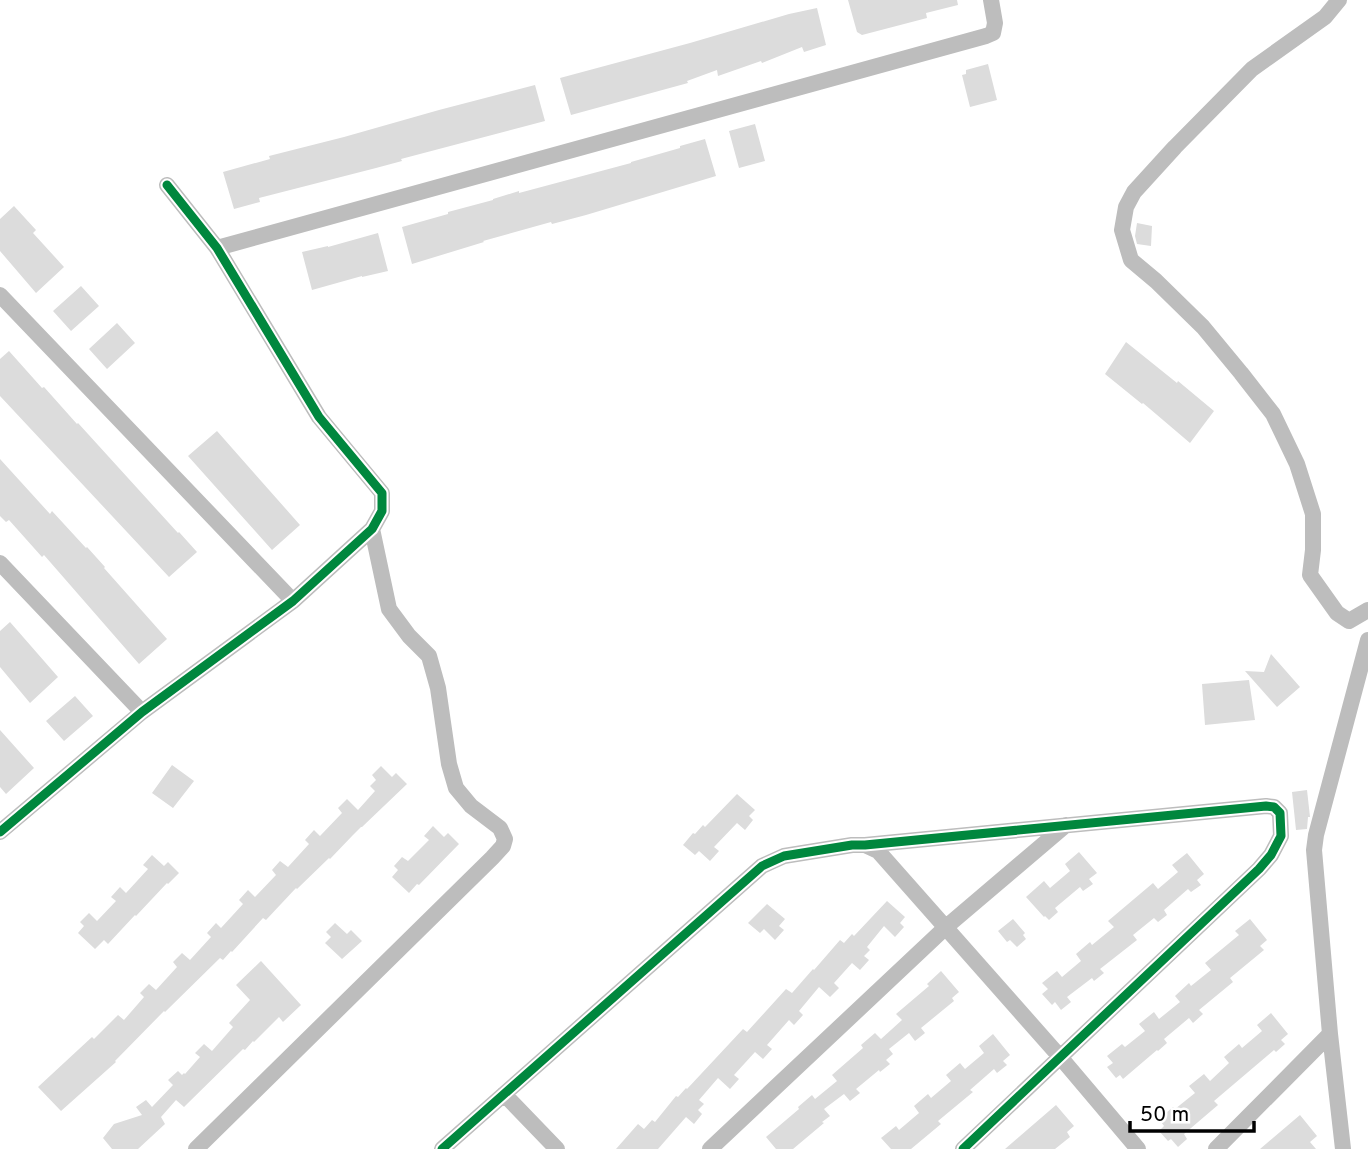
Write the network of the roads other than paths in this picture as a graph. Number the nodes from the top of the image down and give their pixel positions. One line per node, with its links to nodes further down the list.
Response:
1 (991, 0): 4 (street)
2 (1339, 0): 9 (street)
3 (167, 185): 4 (street)
4 (217, 248): 6 (street)
5 (0, 295): 8 (street)
6 (372, 528): 8 (street); 19 (street)
7 (0, 563): 11 (street)
8 (293, 601): 11 (street)
9 (1368, 610)
10 (1368, 640): 16 (street)
11 (142, 712): 13 (street)
12 (1066, 825): 14 (street); 15 (street); 17 (street)
13 (0, 832)
14 (865, 845): 15 (street); 18 (street)
15 (946, 927): 17 (street); 22 (street)
16 (1330, 1034): 25 (street); 26 (street)
17 (1060, 1058): 23 (street); 24 (street)
18 (504, 1094): 20 (street); 21 (street)
19 (196, 1149)
20 (442, 1149)
21 (557, 1149)
22 (710, 1149)
23 (963, 1149)
24 (1138, 1149)
25 (1216, 1149)
26 (1343, 1149)

